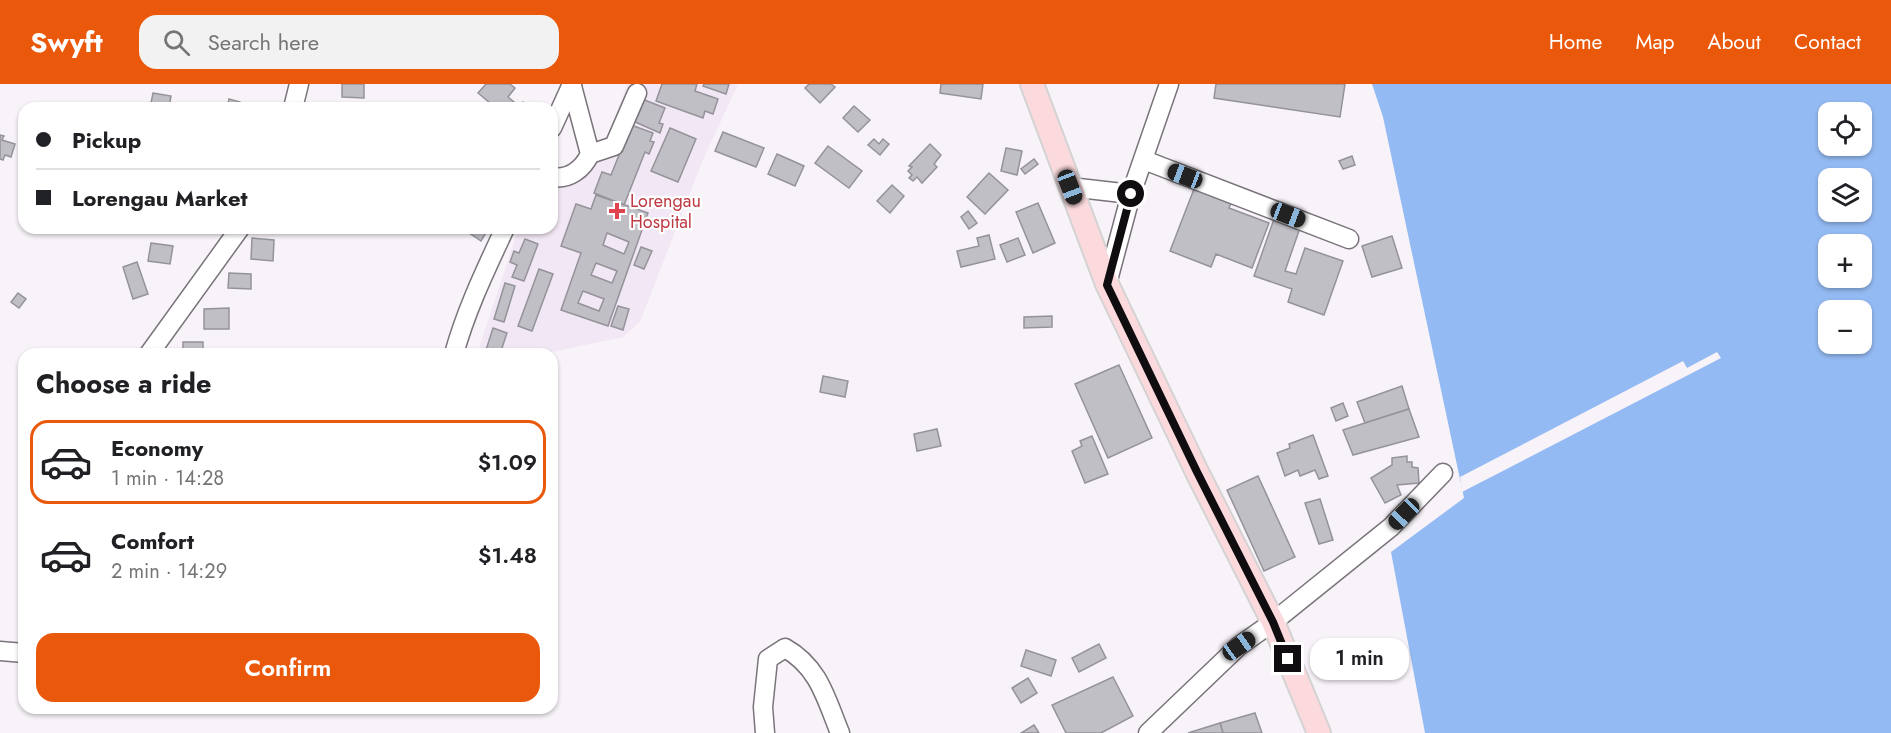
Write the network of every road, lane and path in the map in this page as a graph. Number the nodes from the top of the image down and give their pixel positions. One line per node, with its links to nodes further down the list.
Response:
1 (298, 84): 6 (street)
2 (1032, 84): 11 (main road)
3 (1169, 84): 9 (street)
4 (572, 85): 7 (street); 8 (street)
5 (637, 93): 8 (street)
6 (294, 102)
7 (558, 115)
8 (590, 154): 10 (street)
9 (1144, 160): 12 (street); 15 (street)
10 (558, 177)
11 (1070, 187): 12 (street); 16 (main road)
12 (1131, 194): 16 (street)
13 (236, 234): 17 (street)
14 (502, 234): 18 (street)
15 (1349, 239)
16 (1107, 285): 20 (main road)
17 (153, 348)
18 (456, 348)
19 (1443, 473): 20 (street)
20 (1273, 622): 25 (street); 26 (main road)
21 (0, 651): 22 (street)
22 (18, 652)
23 (765, 733): 24 (street)
24 (840, 733)
25 (1148, 733)
26 (1319, 733)

